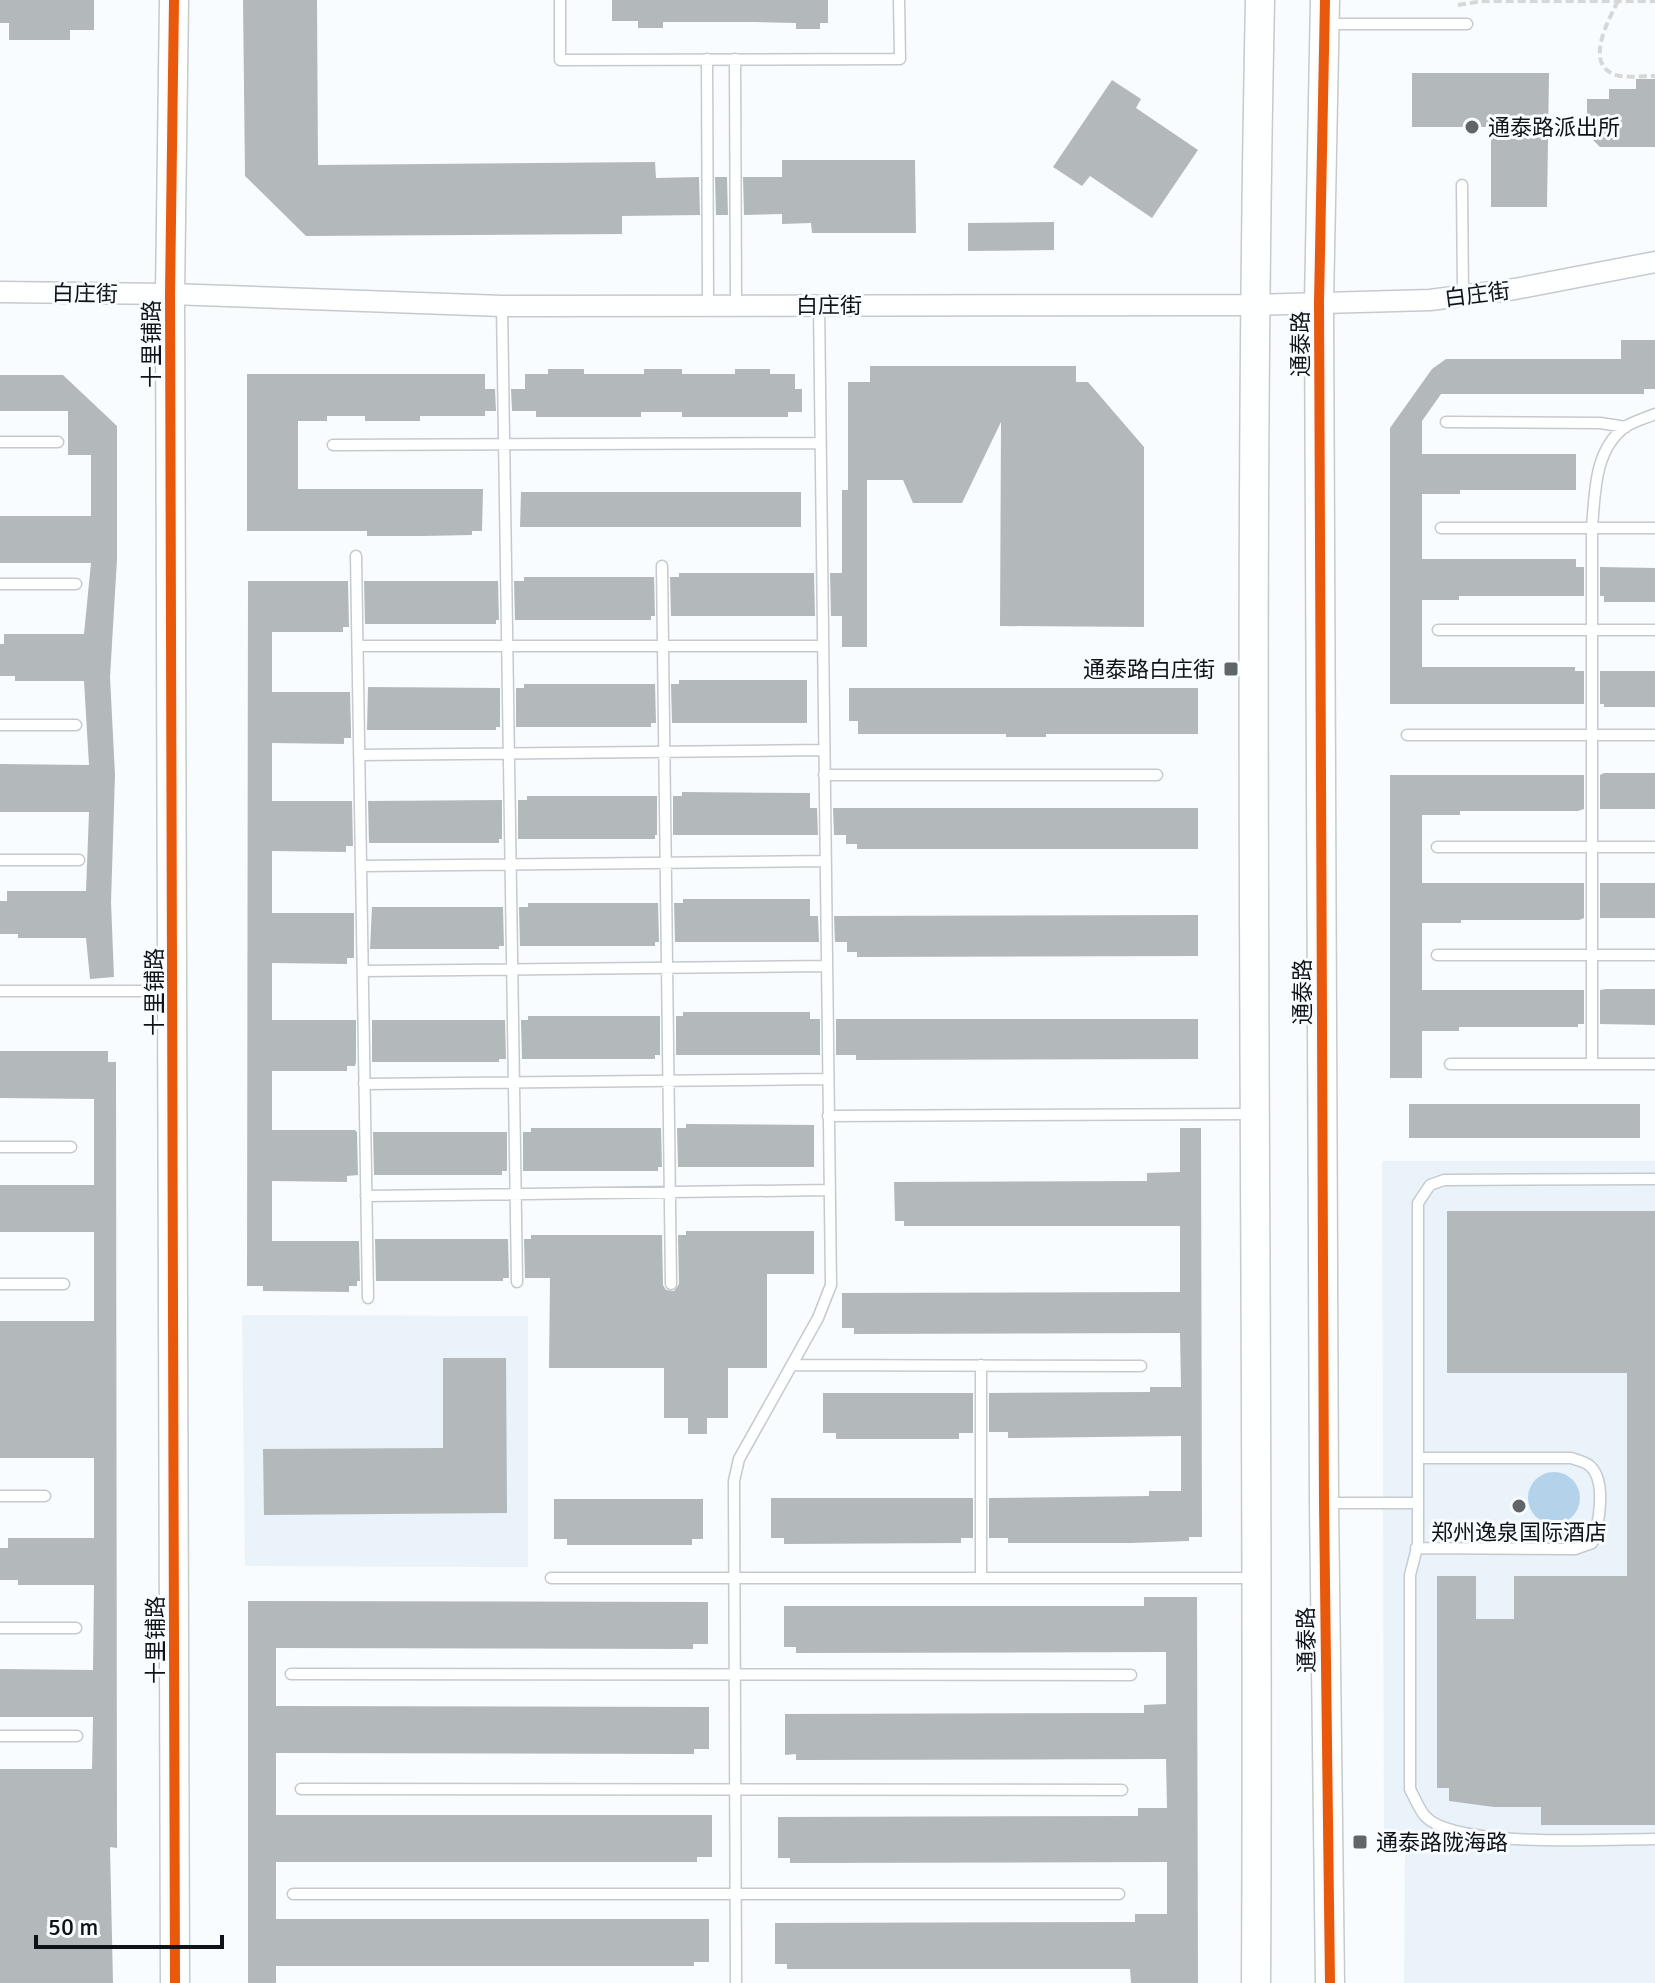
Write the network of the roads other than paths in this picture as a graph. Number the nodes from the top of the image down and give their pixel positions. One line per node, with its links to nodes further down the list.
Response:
1 (174, 0): 12 (street, 十里铺路)
2 (560, 0): 7 (lane)
3 (899, 0): 8 (lane)
4 (1260, 0): 16 (street, 通泰路)
5 (1326, 12): 6 (lane); 14 (street, 通泰路)
6 (1467, 24)
7 (707, 59): 8 (lane); 18 (lane)
8 (735, 59): 19 (lane)
9 (1462, 185): 13 (lane)
10 (1655, 262): 13 (street, 白庄街)
11 (0, 292): 12 (street, 白庄街)
12 (170, 294): 17 (street, 白庄街); 70 (street, 十里铺路)
13 (1463, 296): 14 (street, 白庄街)
14 (1319, 302): 16 (street, 白庄街); 98 (street, 通泰路)
15 (819, 305): 16 (street, 白庄街); 19 (street, 白庄街); 25 (lane)
16 (1254, 305): 78 (street, 通泰路)
17 (502, 306): 18 (street, 白庄街); 26 (lane)
18 (708, 306): 19 (street, 白庄街)
19 (736, 306)
20 (1655, 414): 22 (lane)
21 (1446, 422): 22 (lane)
22 (1626, 427): 29 (lane)
23 (0, 442): 24 (lane)
24 (58, 442)
25 (820, 443): 26 (lane); 41 (lane)
26 (504, 444): 27 (lane); 39 (lane)
27 (333, 445)
28 (1441, 528): 29 (lane)
29 (1592, 528): 30 (lane); 36 (lane)
30 (1655, 528)
31 (356, 556): 38 (lane)
32 (662, 566): 40 (lane)
33 (0, 584): 34 (lane)
34 (76, 584)
35 (1438, 630): 36 (lane)
36 (1592, 630): 37 (lane); 45 (lane)
37 (1655, 630)
38 (358, 646): 39 (lane); 50 (lane)
39 (507, 646): 40 (lane); 49 (lane)
40 (663, 646): 41 (lane); 48 (lane)
41 (823, 646): 47 (lane)
42 (0, 725): 43 (lane)
43 (76, 725)
44 (1407, 735): 45 (lane)
45 (1592, 735): 46 (lane); 54 (lane)
46 (1655, 735)
47 (824, 750): 48 (lane); 51 (lane)
48 (664, 752): 49 (lane); 59 (lane)
49 (509, 754): 50 (lane); 60 (lane)
50 (359, 755): 61 (lane)
51 (824, 775): 52 (lane); 58 (lane)
52 (1157, 775)
53 (1437, 847): 54 (lane)
54 (1592, 847): 55 (lane); 63 (lane)
55 (1655, 847)
56 (0, 860): 57 (lane)
57 (79, 860)
58 (825, 861): 59 (lane); 65 (lane)
59 (666, 863): 60 (lane); 66 (lane)
60 (511, 864): 61 (lane); 67 (lane)
61 (361, 866): 68 (lane)
62 (1437, 955): 63 (lane)
63 (1592, 955): 64 (lane); 72 (lane)
64 (1655, 955)
65 (827, 966): 66 (lane); 74 (lane)
66 (667, 968): 67 (lane); 75 (lane)
67 (513, 970): 68 (lane); 76 (lane)
68 (363, 971): 77 (lane)
69 (0, 991): 70 (lane)
70 (174, 992): 119 (street, 十里铺路)
71 (1450, 1064): 72 (lane)
72 (1592, 1064): 73 (lane)
73 (1655, 1064)
74 (828, 1079): 75 (lane); 79 (lane)
75 (668, 1080): 76 (lane); 84 (lane)
76 (514, 1082): 77 (lane); 85 (lane)
77 (364, 1084): 86 (lane)
78 (1255, 1114): 79 (lane); 104 (street, 通泰路)
79 (828, 1116): 83 (lane)
80 (0, 1147): 81 (lane)
81 (71, 1147)
82 (1655, 1179): 95 (lane)
83 (830, 1190): 84 (lane); 92 (lane)
84 (670, 1192): 85 (lane); 90 (lane)
85 (516, 1194): 86 (lane); 87 (lane)
86 (366, 1196): 91 (lane)
87 (517, 1282)
88 (0, 1284): 89 (lane)
89 (64, 1284)
90 (671, 1284)
91 (368, 1298)
92 (792, 1365): 93 (lane); 102 (lane)
93 (981, 1365): 94 (lane); 103 (lane)
94 (1141, 1366)
95 (1418, 1458): 99 (lane); 100 (lane)
96 (0, 1496): 97 (lane)
97 (45, 1496)
98 (1324, 1503): 99 (lane); 122 (street, 通泰路)
99 (1418, 1503): 100 (lane)
100 (1416, 1548): 115 (lane)
101 (551, 1578): 102 (lane)
102 (735, 1578): 103 (lane); 108 (lane)
103 (981, 1578): 104 (lane)
104 (1259, 1578): 121 (street, 通泰路)
105 (0, 1628): 106 (lane)
106 (76, 1628)
107 (291, 1674): 108 (lane)
108 (735, 1674): 109 (lane); 113 (lane)
109 (1131, 1675)
110 (0, 1736): 111 (lane)
111 (77, 1736)
112 (301, 1789): 113 (lane)
113 (735, 1789): 114 (lane); 117 (lane)
114 (1122, 1790)
115 (1655, 1839)
116 (293, 1894): 117 (lane)
117 (736, 1894): 118 (lane); 120 (lane)
118 (1119, 1894)
119 (175, 1983)
120 (736, 1983)
121 (1256, 1983)
122 (1330, 1983)

